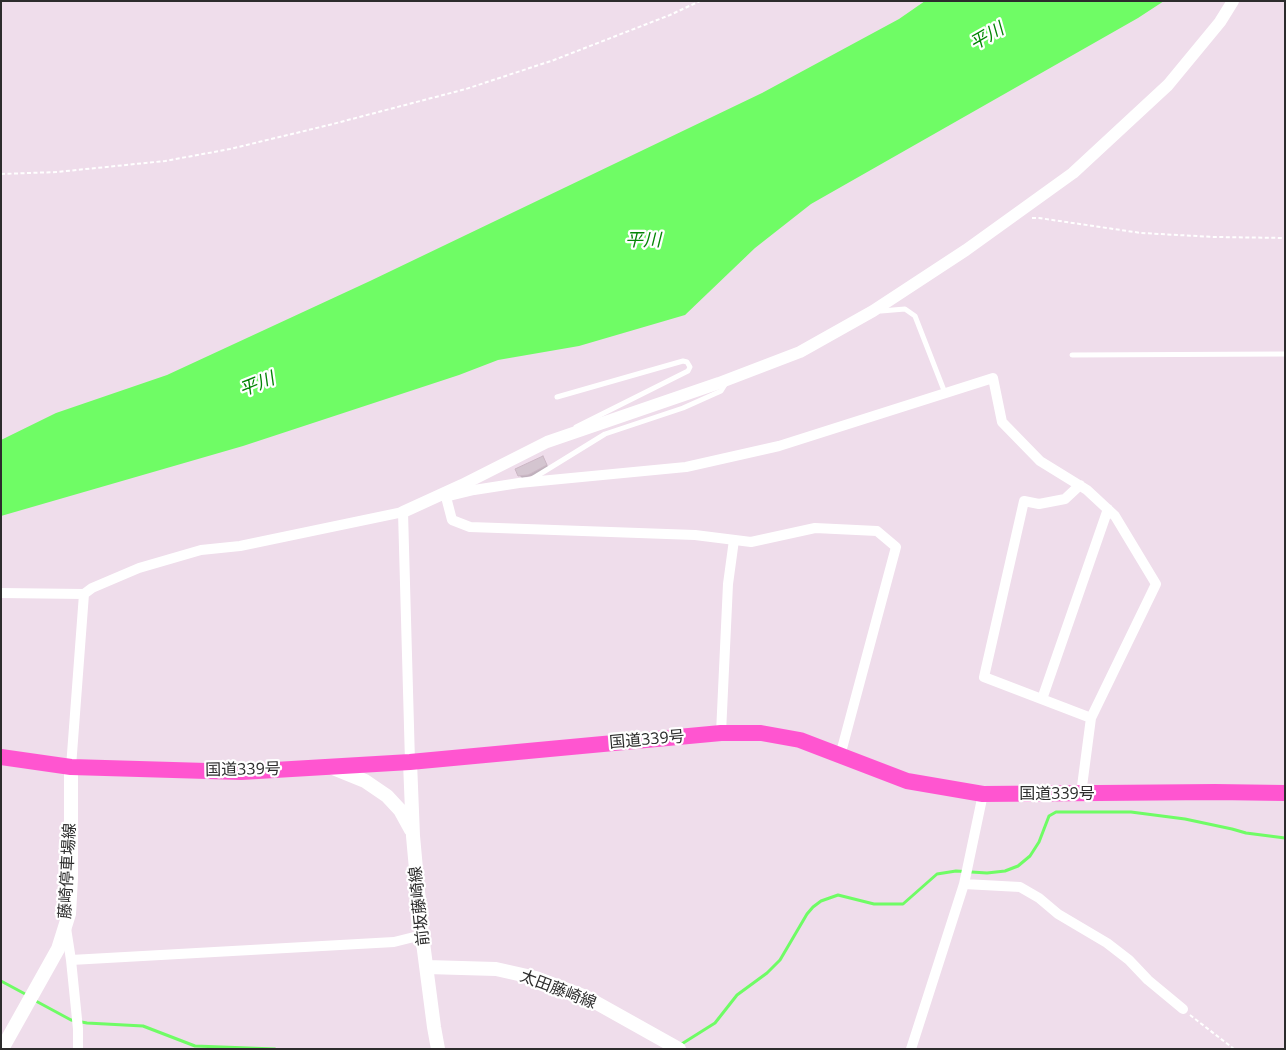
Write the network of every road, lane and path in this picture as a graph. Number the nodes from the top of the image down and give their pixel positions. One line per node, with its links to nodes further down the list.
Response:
1 (700, 1): 3 (path)
2 (1232, 1): 6 (street)
3 (1, 174)
4 (1031, 218): 5 (path)
5 (1285, 238)
6 (874, 311): 9 (street); 10 (lane)
7 (1285, 354): 8 (lane)
8 (1072, 355)
9 (730, 379): 12 (street); 13 (lane)
10 (945, 393): 13 (street); 14 (street)
11 (557, 397): 12 (lane)
12 (547, 442): 15 (street)
13 (526, 483): 15 (street)
14 (1080, 485): 16 (street); 21 (street)
15 (443, 496): 17 (street); 18 (street)
16 (1108, 509): 21 (street); 22 (street)
17 (403, 512): 20 (street); 26 (street)
18 (734, 540): 23 (street); 24 (street)
19 (1, 593): 20 (street)
20 (84, 594): 27 (street)
21 (1042, 699): 22 (street)
22 (1091, 718): 31 (street)
23 (721, 733): 24 (highway, 国道339号); 26 (highway, 国道339号)
24 (840, 756): 30 (highway, 国道339号)
25 (1, 757): 27 (highway, 国道339号)
26 (410, 762): 28 (highway, 国道339号); 32 (main road, 前坂藤崎線)
27 (71, 767): 28 (highway, 国道339号); 34 (main road, 藤崎停車場線)
28 (331, 768): 32 (main road)
29 (1285, 793): 31 (highway, 国道339号)
30 (983, 794): 31 (highway, 国道339号); 33 (street)
31 (1081, 794)
32 (413, 836): 35 (main road, 前坂藤崎線)
33 (964, 884): 38 (street); 43 (street)
34 (66, 928): 36 (street); 39 (main road, 藤崎停車場線)
35 (422, 935): 36 (street); 37 (main road, 前坂藤崎線)
36 (71, 960): 40 (street)
37 (427, 967): 41 (main road, 前坂藤崎線); 42 (main road, 太田藤崎線)
38 (1183, 1009): 44 (path)
39 (2, 1049)
40 (78, 1049)
41 (438, 1049)
42 (679, 1049)
43 (912, 1049)
44 (1234, 1049)

